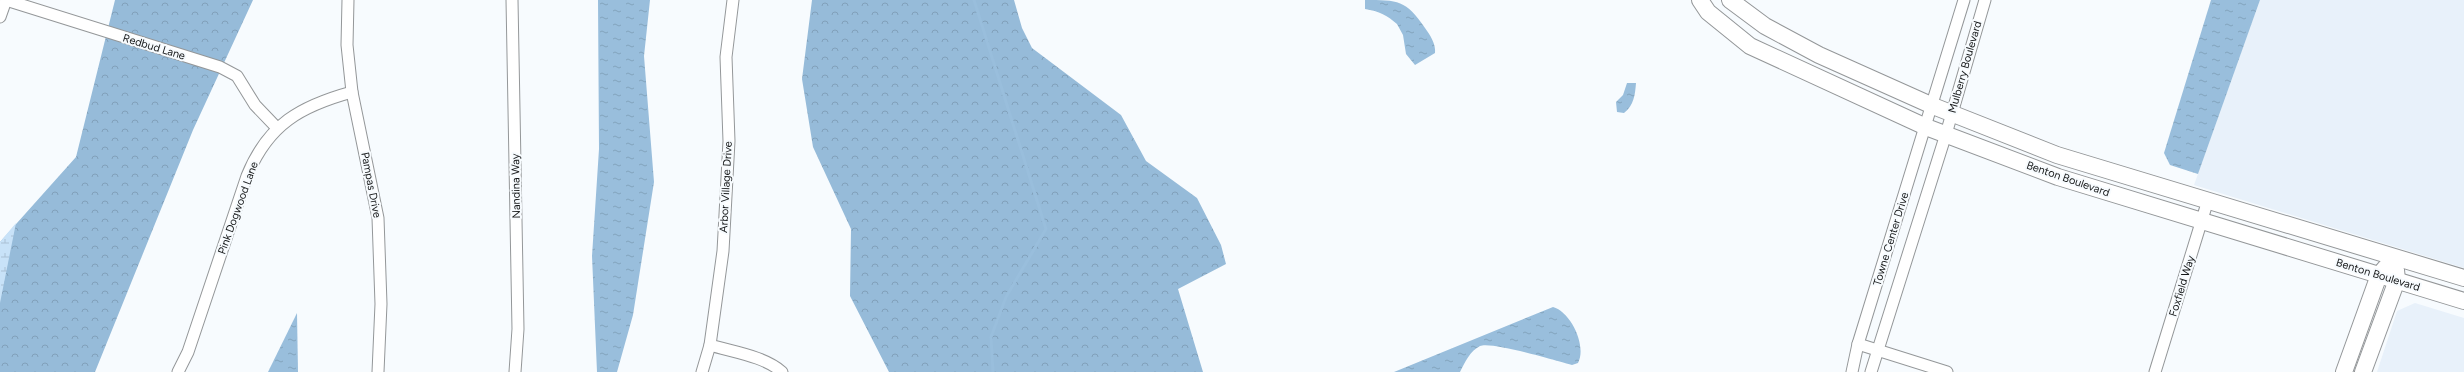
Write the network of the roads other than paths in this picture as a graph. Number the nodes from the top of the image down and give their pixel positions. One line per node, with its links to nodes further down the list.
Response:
1 (6, 0): 9 (street); 14 (street, Redbud Lane)
2 (348, 0): 10 (street, Pampas Drive)
3 (512, 0): 31 (street, Nandina Way)
4 (733, 0): 26 (street, Arbor Village Drive)
5 (1700, 0): 13 (street, Benton Boulevard)
6 (1730, 0): 11 (street, Benton Boulevard)
7 (1964, 0): 11 (street, Mulberry Boulevard)
8 (1985, 0): 12 (street, Mulberry Boulevard)
9 (0, 17)
10 (352, 92): 14 (street, Pink Dogwood Lane); 30 (street, Pampas Drive)
11 (1933, 106): 12 (street, Benton Boulevard); 13 (street, Towne Center Drive)
12 (1952, 114): 15 (street, Mulberry Boulevard); 16 (street, Benton Boulevard)
13 (1926, 127): 15 (street, Benton Boulevard); 25 (street, Towne Center Drive)
14 (278, 128): 29 (street, Pink Dogwood Lane)
15 (1946, 134): 17 (street, Benton Boulevard); 27 (street, Towne Center Drive)
16 (2208, 200): 17 (street, Foxfield Way); 18 (street, Benton Boulevard)
17 (2202, 221): 19 (street, Benton Boulevard); 37 (street, Foxfield Way)
18 (2394, 256): 19 (street); 20 (street, Benton Boulevard); 21 (street)
19 (2379, 275): 21 (street, Benton Boulevard); 23 (street)
20 (2464, 278)
21 (2397, 280): 22 (street, Benton Boulevard); 24 (street)
22 (2464, 302)
23 (2361, 328): 24 (street); 28 (street)
24 (2378, 334): 38 (street)
25 (1858, 344): 27 (street); 34 (street, Towne Center Drive)
26 (710, 345): 32 (street, Arbor Village Drive); 33 (street)
27 (1878, 351): 35 (street, Towne Center Drive); 36 (street)
28 (2347, 371)
29 (178, 372)
30 (378, 372)
31 (515, 372)
32 (702, 372)
33 (782, 372)
34 (1852, 372)
35 (1871, 372)
36 (1947, 372)
37 (2155, 372)
38 (2363, 372)

